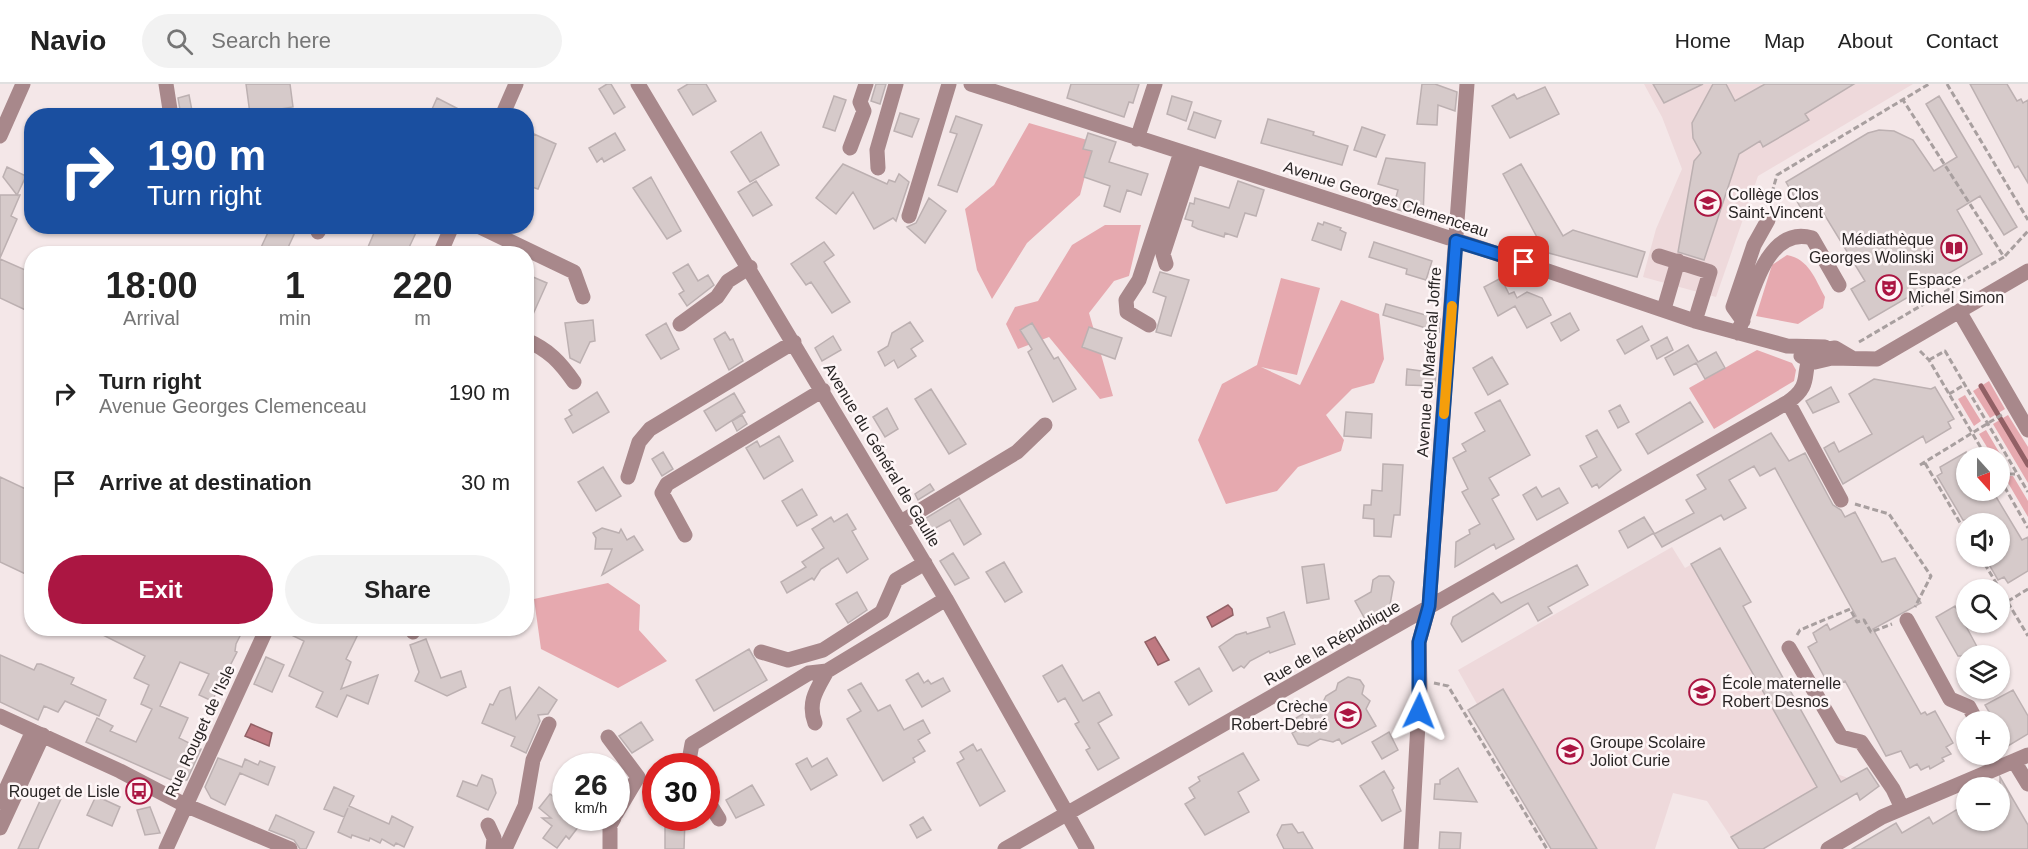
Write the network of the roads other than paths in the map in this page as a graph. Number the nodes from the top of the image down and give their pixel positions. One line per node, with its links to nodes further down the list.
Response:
1 (23, 84): 14 (street)
2 (166, 84): 12 (street)
3 (516, 84): 13 (street)
4 (638, 84): 28 (street, Avenue du Général de Gaulle)
5 (866, 84): 16 (street)
6 (896, 84): 18 (street)
7 (949, 84): 19 (street)
8 (971, 84): 11 (street, Avenue Georges Clemenceau)
9 (1155, 84): 15 (street)
10 (1467, 84): 22 (street, Avenue du Maréchal Joffre)
11 (989, 87): 15 (street, Avenue Georges Clemenceau)
12 (170, 108)
13 (506, 108)
14 (0, 136)
15 (1137, 139): 17 (street, Avenue Georges Clemenceau)
16 (850, 148)
17 (1188, 154): 22 (street, Avenue Georges Clemenceau); 27 (street); 36 (street)
18 (878, 168)
19 (909, 216)
20 (1775, 217): 37 (street)
21 (495, 234): 23 (street)
22 (1456, 241): 32 (street, Avenue Georges Clemenceau); 55 (street, Avenue du Maréchal Joffre)
23 (520, 246)
24 (534, 253): 31 (street)
25 (1659, 256): 26 (street)
26 (1678, 261): 32 (street); 34 (street)
27 (1166, 264)
28 (750, 267): 35 (street); 38 (street, Avenue du Général de Gaulle)
29 (2028, 271): 33 (street)
30 (1839, 285): 37 (street)
31 (584, 297)
32 (1664, 309): 34 (street, Avenue Georges Clemenceau)
33 (1959, 311): 42 (street); 48 (street)
34 (1695, 321): 37 (street, Avenue Georges Clemenceau)
35 (680, 324)
36 (1149, 325)
37 (1741, 327): 40 (street, Avenue Georges Clemenceau)
38 (794, 342): 45 (street, Avenue du Général de Gaulle); 49 (street)
39 (534, 343): 44 (street)
40 (1789, 347): 41 (street, Avenue Georges Clemenceau); 43 (street, Avenue Georges Clemenceau)
41 (1825, 347): 42 (street); 43 (street)
42 (1852, 358): 43 (street)
43 (1809, 360): 46 (street, Rue de la République)
44 (574, 382)
45 (823, 390): 51 (street, Avenue du Général de Gaulle); 52 (street)
46 (1788, 402): 50 (street); 55 (street, Rue de la République)
47 (1045, 425): 51 (street)
48 (2028, 430)
49 (628, 477)
50 (1841, 500)
51 (901, 522): 53 (street, Avenue du Général de Gaulle)
52 (685, 535)
53 (925, 563): 54 (street, Avenue du Général de Gaulle); 61 (street)
54 (946, 599): 62 (street); 79 (street, Avenue du Général de Gaulle)
55 (1429, 606): 57 (street, Rue de la République); 59 (street, Avenue du Maréchal Joffre)
56 (1908, 620): 63 (street)
57 (1391, 630): 59 (street); 79 (street, Rue de la République)
58 (263, 636): 76 (street, Rue Rouget de l'Isle)
59 (1419, 642): 90 (street, Avenue du Maréchal Joffre)
60 (1789, 648): 78 (street)
61 (761, 652)
62 (826, 671): 65 (street); 70 (street)
63 (1971, 711)
64 (0, 716): 67 (street)
65 (814, 723)
66 (549, 724): 86 (street)
67 (38, 733): 76 (street); 77 (street); 81 (street)
68 (608, 737): 69 (street)
69 (620, 753)
70 (690, 753)
71 (2010, 759): 74 (street)
72 (1997, 765): 78 (street)
73 (630, 766): 75 (street)
74 (2028, 784)
75 (630, 791)
76 (187, 801): 83 (street, Rue Rouget de l'Isle); 84 (street)
77 (0, 802)
78 (1902, 808): 91 (street)
79 (1067, 815): 88 (street, Rue de la République); 89 (street, Avenue du Général de Gaulle)
80 (488, 825): 85 (street)
81 (0, 828)
82 (612, 831): 87 (street)
83 (166, 849)
84 (290, 849)
85 (493, 849)
86 (505, 849)
87 (610, 849)
88 (1005, 849)
89 (1087, 849)
90 (1411, 849)
91 (1828, 849)

